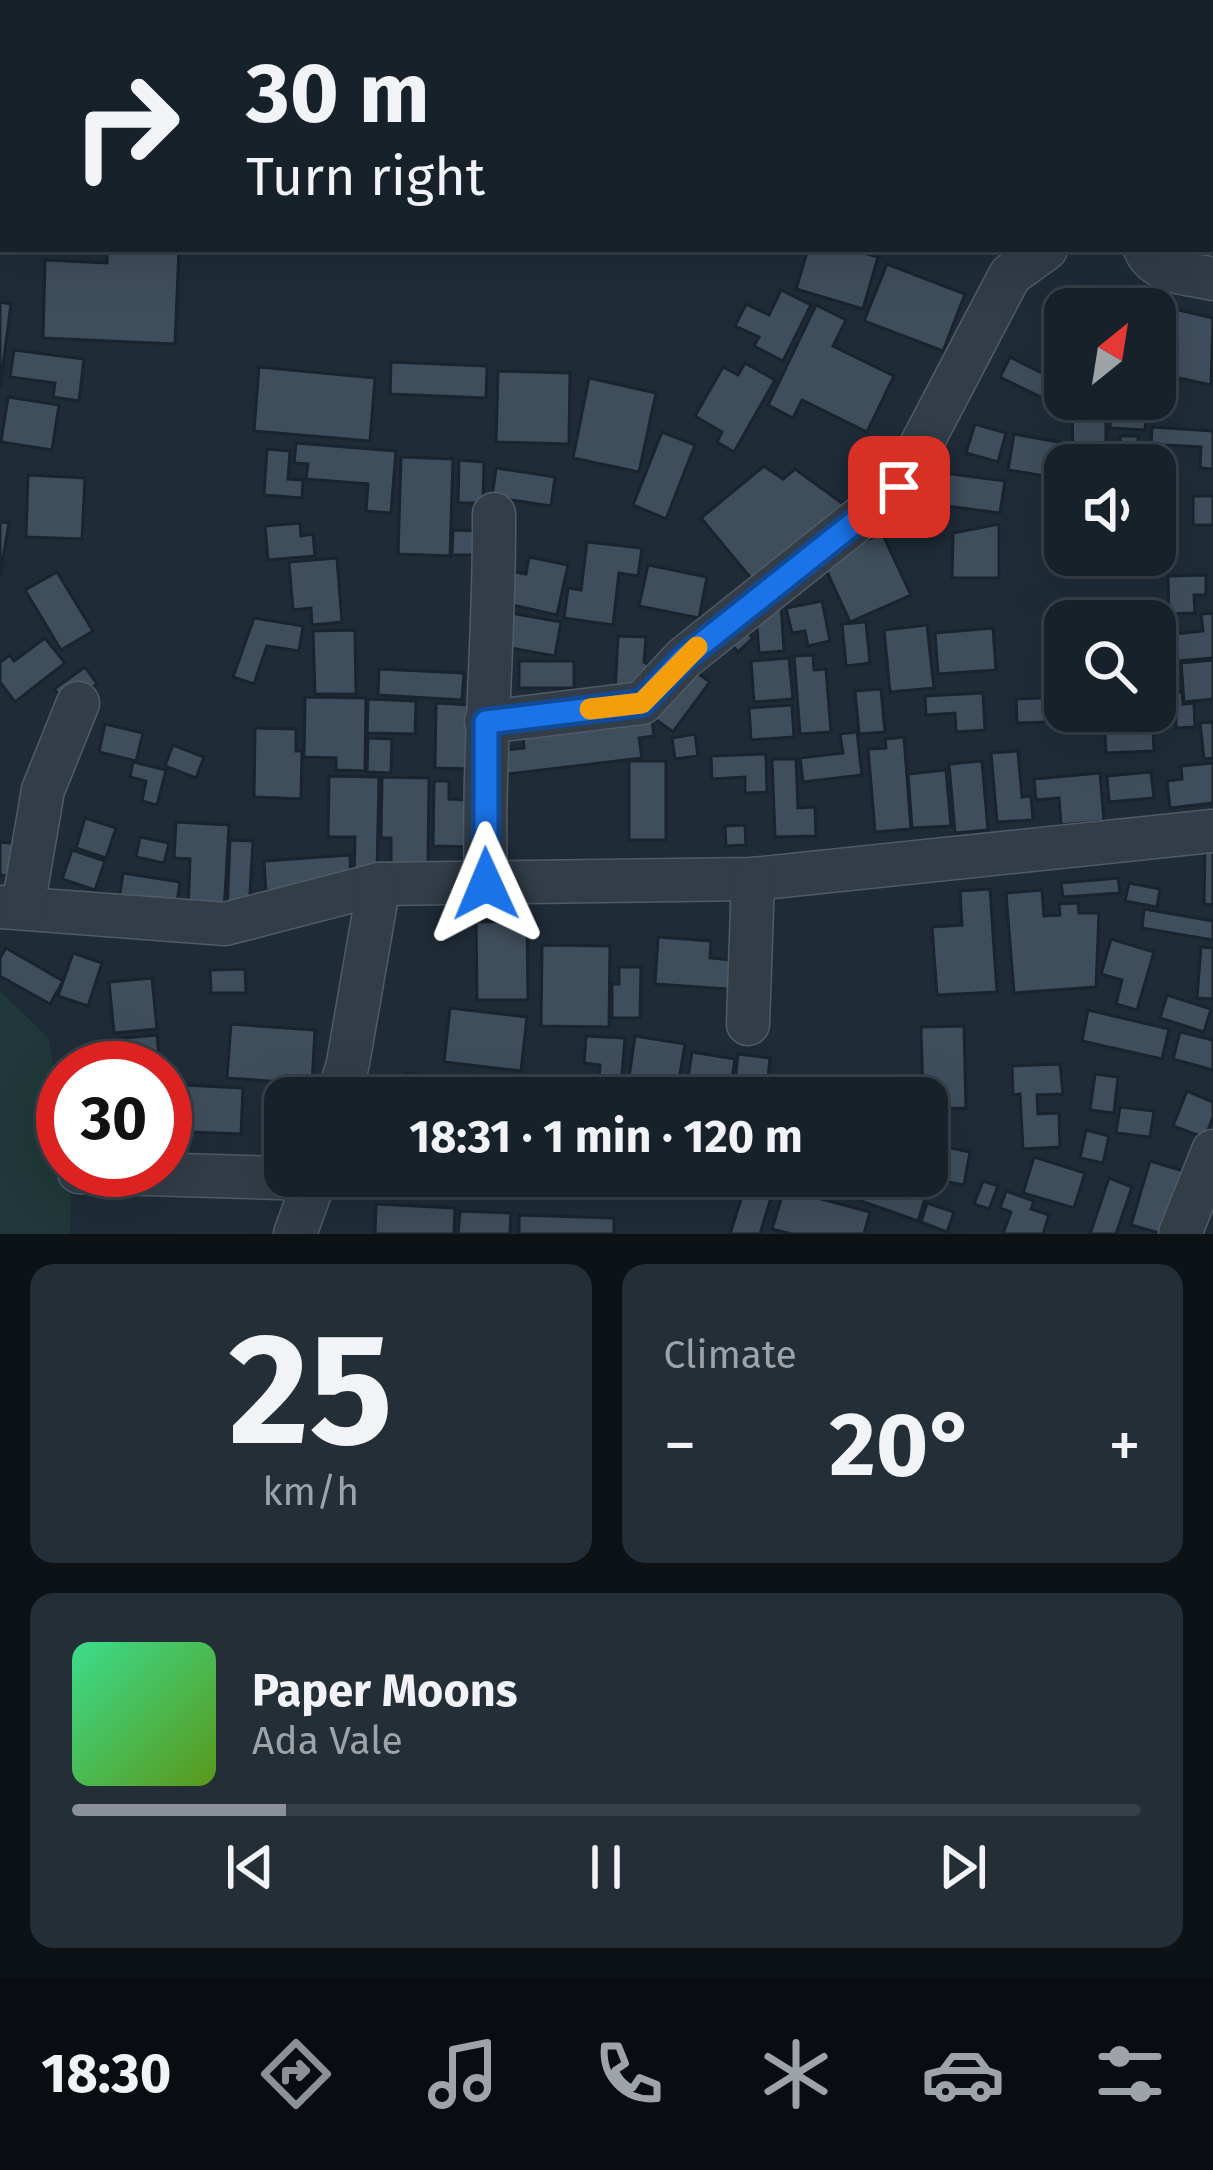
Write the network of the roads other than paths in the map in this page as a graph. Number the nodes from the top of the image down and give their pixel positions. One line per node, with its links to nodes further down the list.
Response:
1 (1042, 252): 6 (street)
2 (1146, 252): 3 (street)
3 (1213, 279)
4 (494, 514): 6 (street)
5 (78, 703): 11 (street)
6 (486, 722): 10 (street)
7 (1213, 831): 8 (street)
8 (753, 879): 10 (street); 12 (street)
9 (379, 884): 10 (street); 11 (street); 13 (street)
10 (486, 884)
11 (11, 907)
12 (748, 1024)
13 (344, 1077)
14 (1213, 1151): 19 (street)
15 (192, 1174): 16 (street)
16 (264, 1176)
17 (308, 1197): 18 (street)
18 (295, 1234)
19 (1180, 1234)

